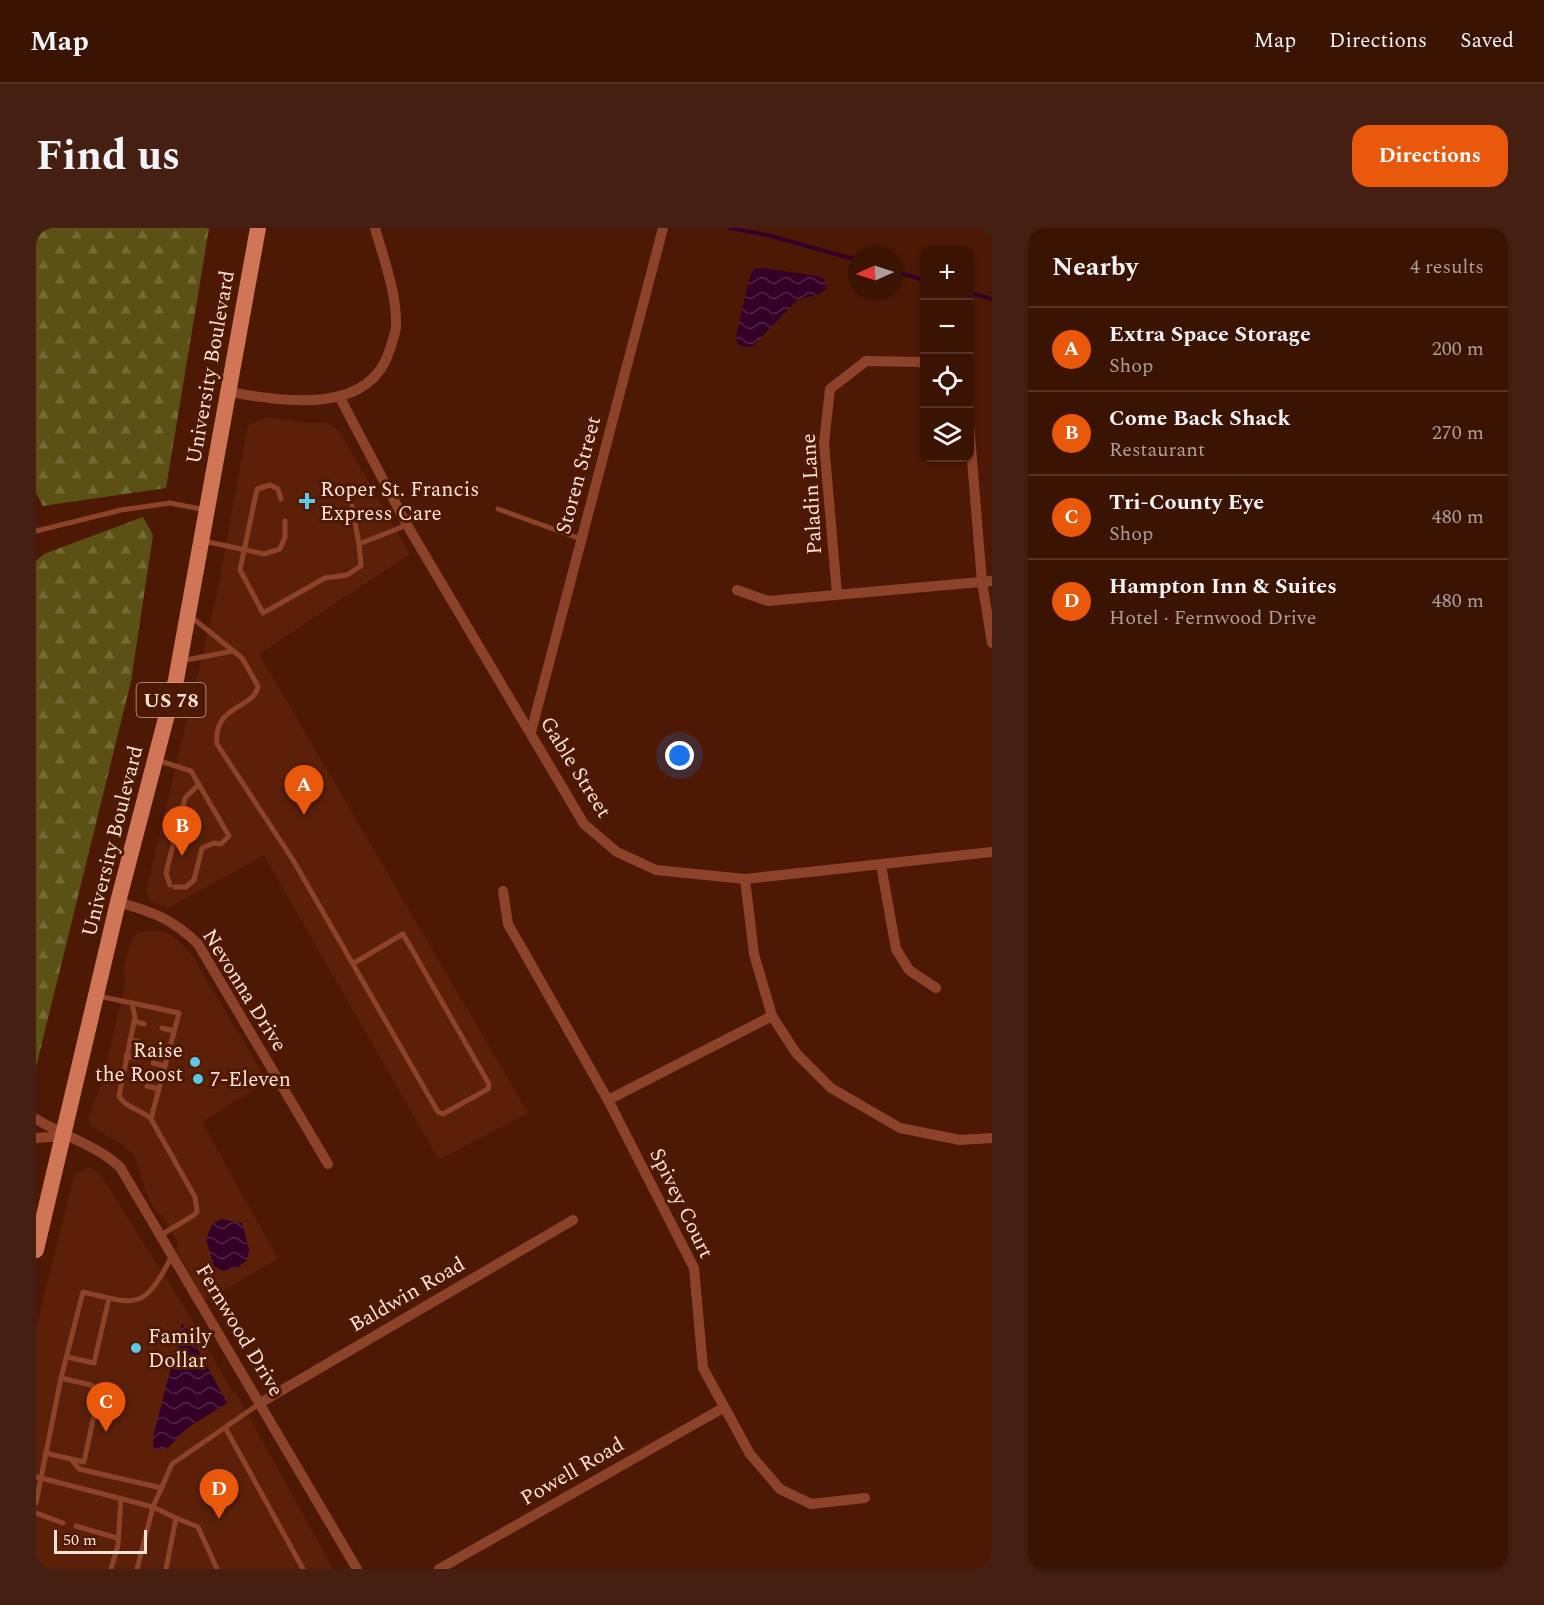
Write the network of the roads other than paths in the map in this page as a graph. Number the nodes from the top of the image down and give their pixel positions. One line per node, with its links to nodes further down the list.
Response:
1 (258, 228): 5 (main road, University Boulevard / US 78)
2 (375, 228): 6 (street)
3 (662, 229): 15 (street, Storen Street)
4 (920, 362): 21 (street, Paladin Lane)
5 (229, 392): 6 (street); 11 (main road, University Boulevard / US 78)
6 (339, 396): 13 (street, Gable Street)
7 (973, 462): 19 (street)
8 (281, 499): 18 (lane)
9 (352, 506): 17 (lane)
10 (498, 509): 15 (lane)
11 (207, 511): 14 (lane); 16 (main road, University Boulevard / US 78)
12 (285, 521): 18 (lane)
13 (407, 525): 17 (lane); 26 (street, Gable Street)
14 (36, 531)
15 (581, 539): 26 (street, Storen Street)
16 (202, 541): 18 (lane); 22 (main road, University Boulevard / US 78)
17 (358, 544): 18 (lane)
18 (244, 550)
19 (987, 581): 21 (street); 23 (street)
20 (737, 590): 21 (street)
21 (837, 594)
22 (188, 615): 24 (lane); 25 (main road, University Boulevard / US 78)
23 (992, 643)
24 (233, 651): 25 (lane); 34 (lane)
25 (180, 661): 27 (main road, University Boulevard / US 78)
26 (531, 732): 31 (street, Gable Street)
27 (156, 760): 28 (lane); 33 (main road, University Boulevard / US 78)
28 (199, 784): 28 (lane)
29 (992, 852): 30 (street, Gable Street)
30 (881, 865): 31 (street, Gable Street); 35 (street)
31 (745, 879): 38 (street)
32 (503, 891): 55 (street, Spivey Court)
33 (118, 902): 36 (main road, University Boulevard / US 78); 61 (street, Nevonna Drive)
34 (354, 963): 34 (lane)
35 (936, 988)
36 (97, 996): 37 (lane); 58 (main road, University Boulevard / US 78)
37 (132, 1003): 39 (lane); 42 (lane)
38 (771, 1016): 55 (street); 60 (street)
39 (134, 1021): 40 (lane); 43 (lane)
40 (144, 1024)
41 (162, 1028): 42 (lane)
42 (174, 1031): 46 (lane)
43 (130, 1040): 44 (lane); 47 (lane)
44 (139, 1042)
45 (158, 1047): 46 (lane)
46 (169, 1050): 50 (lane)
47 (126, 1056): 48 (lane); 51 (lane)
48 (135, 1058)
49 (153, 1063): 50 (lane)
50 (165, 1066): 54 (lane)
51 (121, 1080): 52 (lane); 57 (lane)
52 (129, 1082)
53 (147, 1086): 54 (lane)
54 (159, 1089): 57 (lane)
55 (608, 1100): 70 (street, Spivey Court)
56 (36, 1119): 58 (street, Fernwood Drive)
57 (152, 1119): 63 (lane)
58 (64, 1136): 59 (street, Fernwood Drive); 63 (street, Fernwood Drive); 64 (main road, University Boulevard / US 78)
59 (36, 1138)
60 (992, 1138)
61 (328, 1164)
62 (573, 1220): 69 (street, Baldwin Road)
63 (161, 1235): 65 (street, Fernwood Drive)
64 (36, 1250)
65 (172, 1254): 66 (lane); 69 (street, Fernwood Drive)
66 (109, 1298): 67 (lane); 67 (lane)
67 (67, 1357): 68 (lane)
68 (61, 1378): 72 (lane); 73 (lane)
69 (260, 1403): 71 (lane); 90 (street, Fernwood Drive)
70 (723, 1408): 77 (street, Spivey Court); 91 (street, Powell Road)
71 (226, 1429): 75 (lane); 89 (lane)
72 (45, 1453): 73 (lane); 74 (lane)
73 (70, 1459): 75 (lane)
74 (38, 1477): 76 (lane); 78 (lane)
75 (162, 1488): 79 (lane)
76 (121, 1498): 79 (lane); 84 (lane)
77 (865, 1498)
78 (36, 1503)
79 (153, 1507): 81 (lane); 86 (lane)
80 (36, 1513): 82 (lane)
81 (176, 1518): 87 (lane); 88 (lane)
82 (63, 1523)
83 (76, 1526): 84 (lane)
84 (117, 1538): 85 (lane)
85 (111, 1569)
86 (137, 1569)
87 (166, 1569)
88 (217, 1569)
89 (303, 1569)
90 (357, 1569)
91 (439, 1569)

